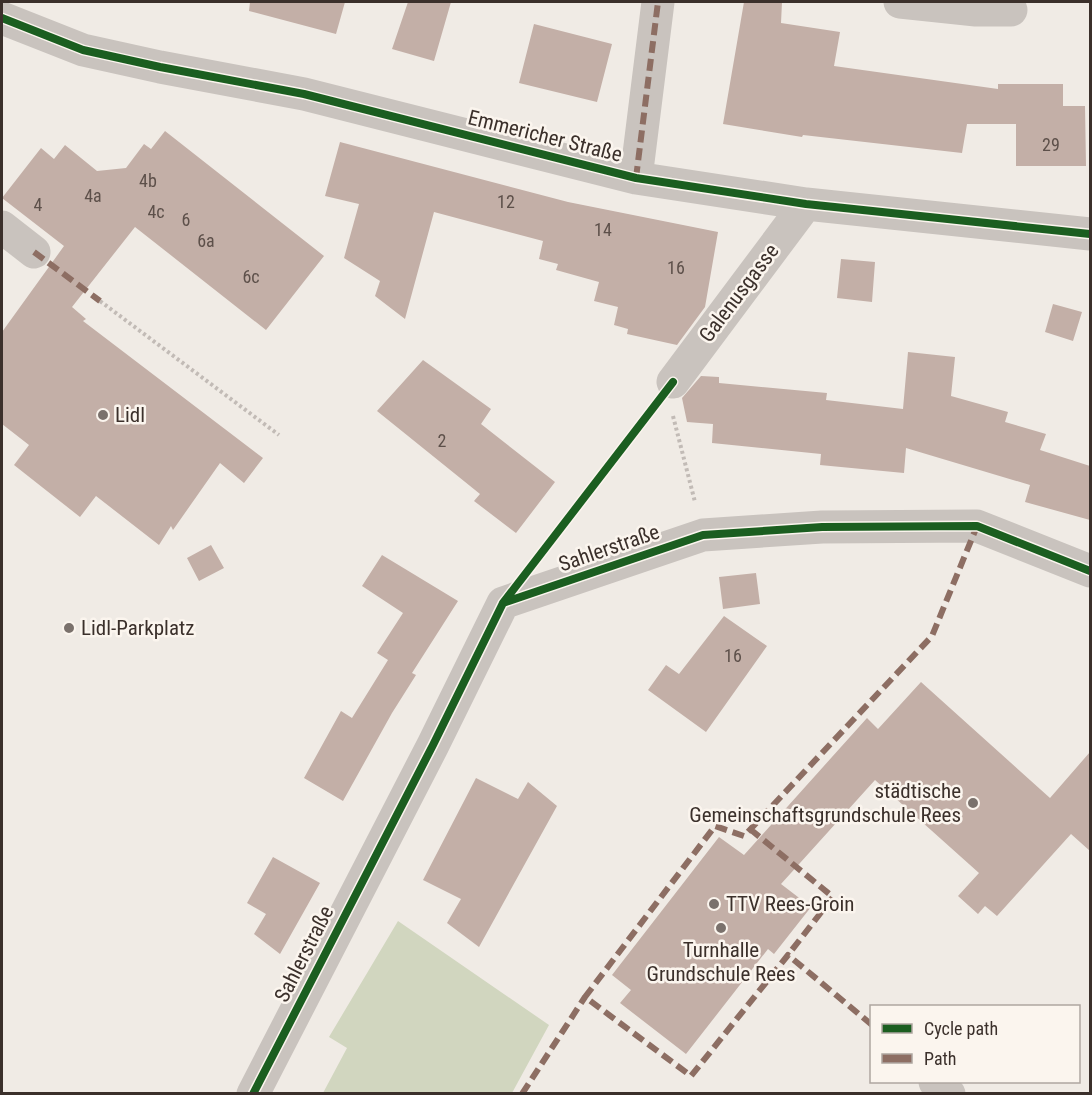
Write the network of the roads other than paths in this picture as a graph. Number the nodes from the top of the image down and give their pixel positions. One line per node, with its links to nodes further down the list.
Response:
1 (5, 2): 5 (street)
2 (658, 2): 7 (street)
3 (900, 2): 4 (street)
4 (1011, 10)
5 (2, 12)
6 (2, 18): 7 (street, Emmericher Straße)
7 (636, 178): 8 (street, Emmericher Straße)
8 (806, 204): 10 (street, Emmericher Straße); 12 (street, Galenusgasse)
9 (2, 227): 11 (street)
10 (1090, 234)
11 (34, 252)
12 (672, 397)
13 (1090, 571): 15 (street, Sahlerstraße)
14 (936, 1083): 16 (street)
15 (253, 1094)
16 (949, 1094)

